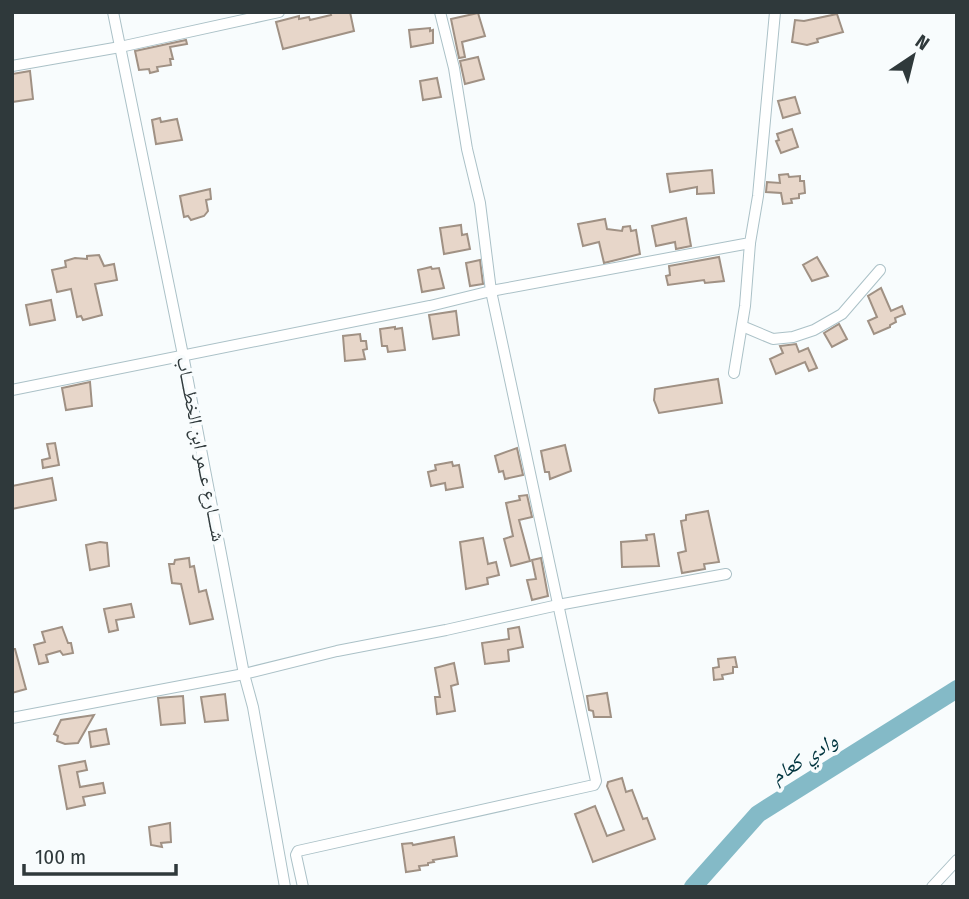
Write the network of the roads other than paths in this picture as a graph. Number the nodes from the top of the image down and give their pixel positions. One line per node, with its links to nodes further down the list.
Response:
1 (113, 12): 5 (street, شــــارع عــمر ابن الخطــــاب)
2 (279, 12): 5 (street)
3 (440, 12): 9 (street)
4 (775, 12): 7 (street)
5 (120, 47): 6 (street); 11 (street, شــــارع عــمر ابن الخطــــاب)
6 (12, 66)
7 (750, 243): 9 (street); 10 (street)
8 (880, 270): 10 (street)
9 (491, 291): 11 (street); 15 (street)
10 (742, 326): 12 (street)
11 (183, 355): 13 (street); 16 (street, شــــارع عــمر ابن الخطــــاب)
12 (734, 373)
13 (12, 390)
14 (726, 574): 15 (street)
15 (558, 605): 16 (street); 20 (street)
16 (244, 674): 17 (street); 19 (street, شــــارع عــمر ابن الخطــــاب)
17 (12, 718)
18 (957, 860): 21 (street)
19 (285, 887)
20 (303, 887)
21 (932, 887)

